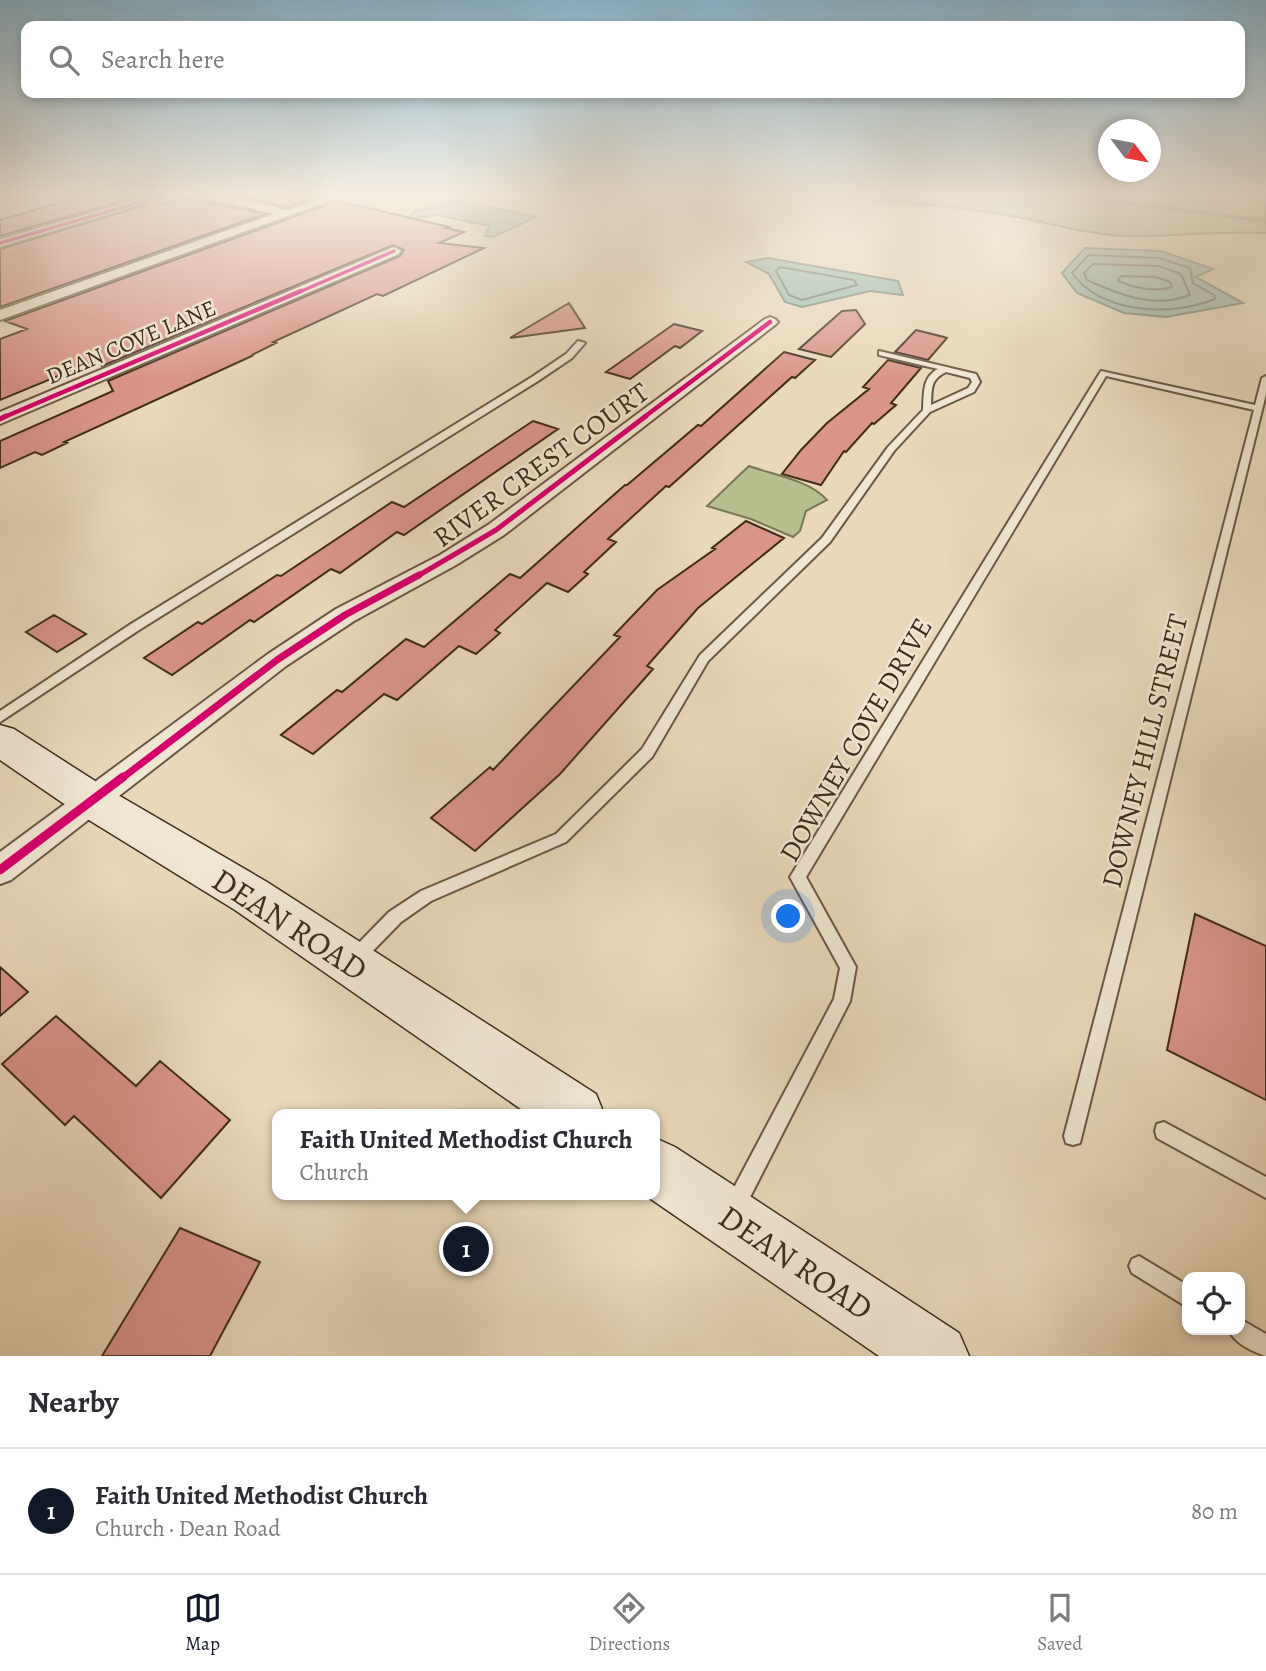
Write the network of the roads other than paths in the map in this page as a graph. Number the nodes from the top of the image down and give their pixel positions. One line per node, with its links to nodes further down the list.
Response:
1 (166, 256): 3 (street)
2 (382, 256): 11 (street, DEAN COVE LANE)
3 (0, 315)
4 (770, 322): 14 (street, RIVER CREST COURT)
5 (581, 343): 12 (lane)
6 (882, 353): 7 (lane)
7 (945, 369): 10 (lane); 10 (lane)
8 (1266, 378): 9 (lane, DOWNEY HILL STREET)
9 (1258, 408): 19 (lane, DOWNEY HILL STREET); 22 (lane, DOWNEY COVE DRIVE)
10 (927, 410): 16 (lane)
11 (0, 419)
12 (0, 718)
13 (0, 740): 14 (main road, DEAN ROAD)
14 (91, 800): 15 (street, RIVER CREST COURT); 16 (main road, DEAN ROAD)
15 (0, 870)
16 (350, 963): 17 (main road, DEAN ROAD)
17 (569, 1109)
18 (1164, 1131): 21 (lane)
19 (1073, 1136)
20 (660, 1170): 22 (main road, DEAN ROAD)
21 (1266, 1188)
22 (729, 1217): 27 (main road, DEAN ROAD)
23 (1139, 1266): 24 (lane)
24 (1182, 1294)
25 (1245, 1333): 26 (lane)
26 (1266, 1346)
27 (936, 1356)

